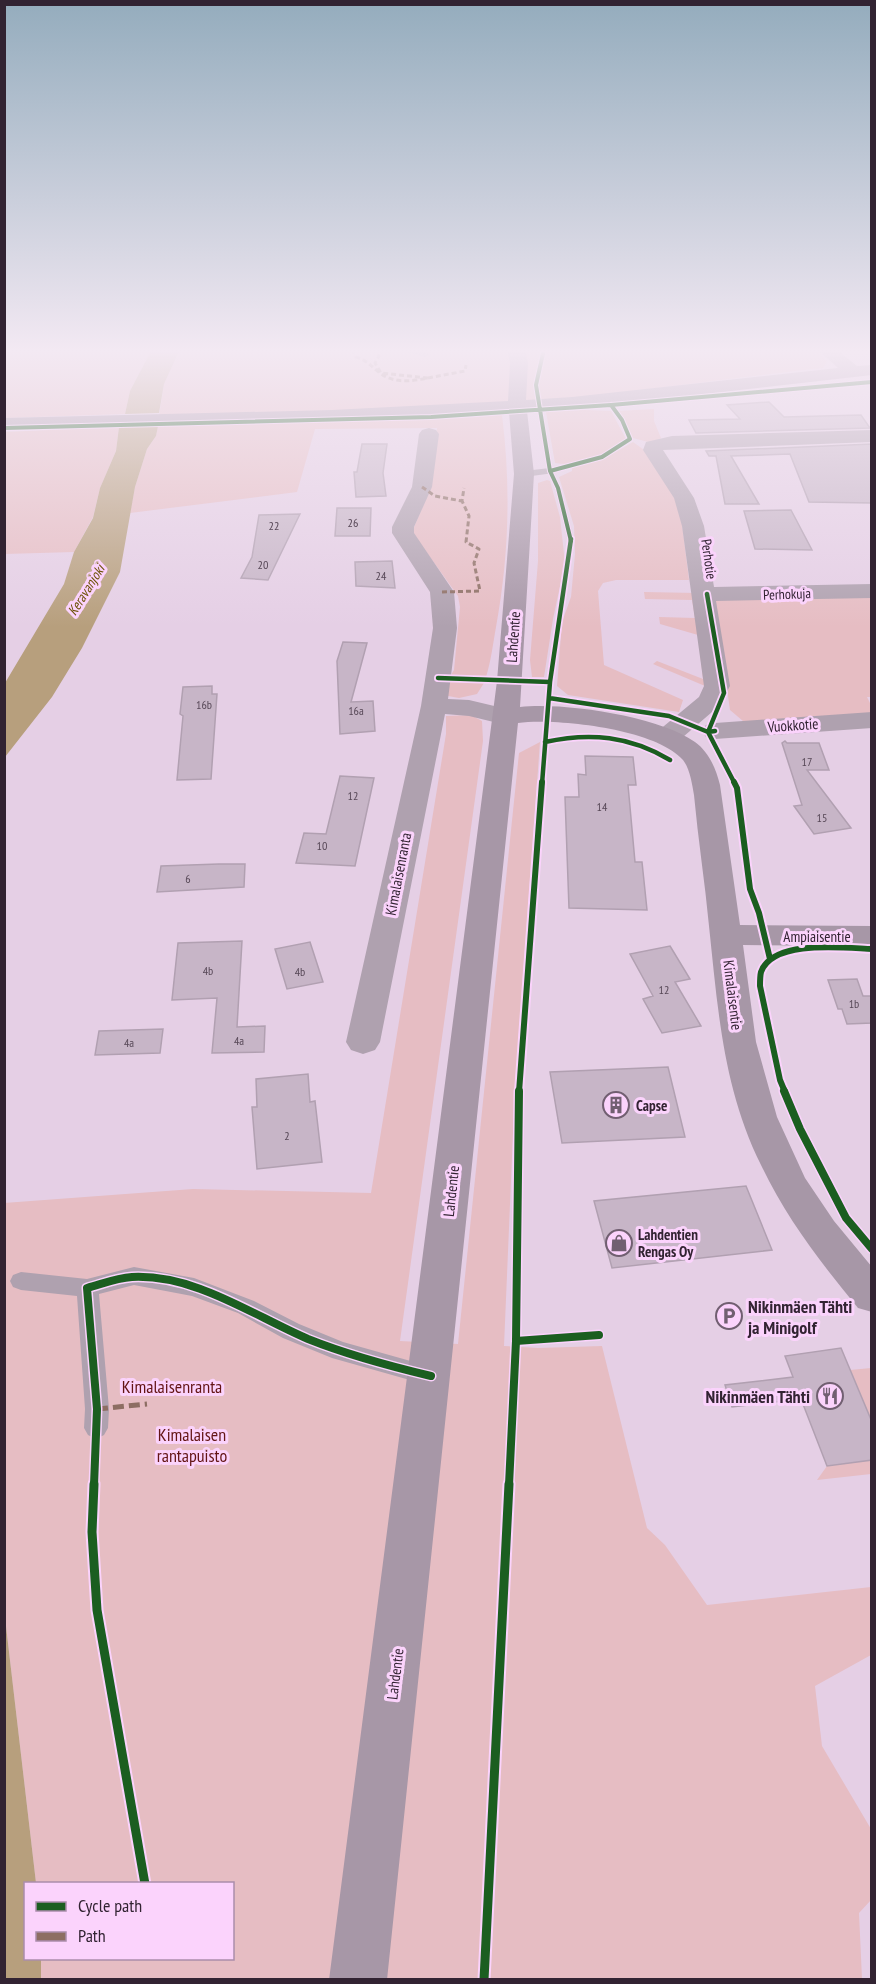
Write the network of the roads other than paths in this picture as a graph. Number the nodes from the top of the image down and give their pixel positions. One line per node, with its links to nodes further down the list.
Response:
1 (428, 442): 8 (street, Kimalaisenranta)
2 (521, 442): 5 (main road, Lahdentie)
3 (686, 442): 7 (street, Perhotie)
4 (550, 471): 5 (lane)
5 (524, 474): 9 (main road, Lahdentie)
6 (872, 591): 7 (street, Perhokuja)
7 (702, 594): 12 (street, Perhotie)
8 (434, 706): 9 (street); 15 (street, Kimalaisenranta)
9 (506, 717): 12 (main road, Kimalaisentie); 19 (main road, Lahdentie)
10 (872, 720): 11 (street, Vuokkotie)
11 (715, 731)
12 (667, 736): 13 (main road, Kimalaisentie)
13 (726, 934): 14 (main road, Ampiaisentie); 18 (main road, Kimalaisentie)
14 (872, 936)
15 (363, 1042)
16 (21, 1281): 17 (lane)
17 (87, 1287): 19 (lane); 20 (lane)
18 (872, 1296)
19 (430, 1376): 21 (main road, Lahdentie)
20 (96, 1428)
21 (358, 1980)

